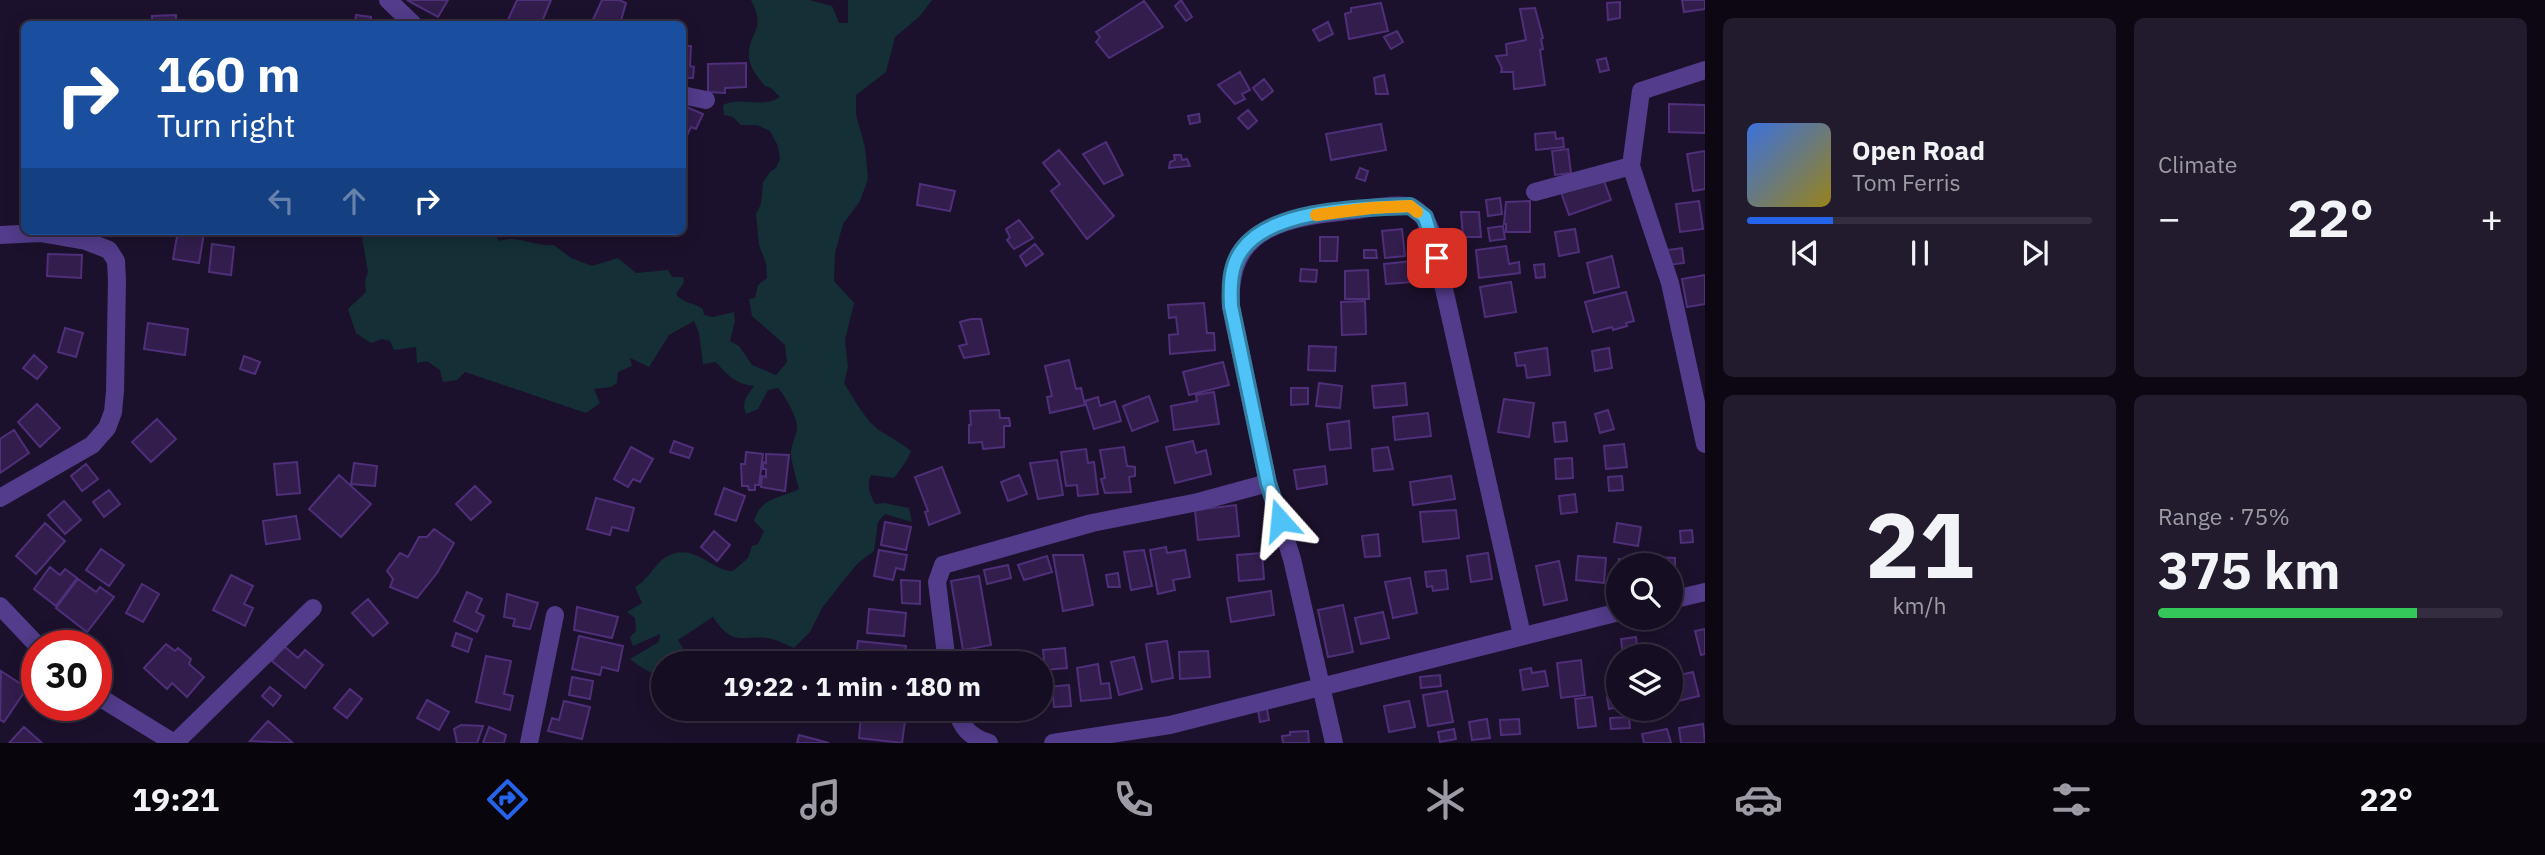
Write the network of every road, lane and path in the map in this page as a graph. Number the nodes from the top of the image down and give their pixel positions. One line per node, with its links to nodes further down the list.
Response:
1 (388, 0): 2 (street)
2 (410, 21)
3 (1705, 70): 6 (street)
4 (686, 96): 5 (street)
5 (706, 100)
6 (1631, 166): 7 (street); 11 (street)
7 (1535, 191)
8 (21, 234): 9 (street)
9 (0, 235)
10 (52, 235): 13 (street)
11 (1705, 444)
12 (1268, 483): 21 (street); 22 (street); 23 (street)
13 (0, 498)
14 (1705, 592): 15 (street)
15 (1683, 597)
16 (0, 606): 20 (street)
17 (313, 608): 27 (street)
18 (555, 615): 28 (street)
19 (1606, 615): 21 (street)
20 (23, 630)
21 (1522, 635): 23 (street)
22 (946, 651)
23 (1321, 687): 30 (street); 31 (street)
24 (112, 708): 26 (street)
25 (960, 721): 29 (street)
26 (145, 736): 27 (street)
27 (174, 743)
28 (529, 743)
29 (989, 743)
30 (1053, 743)
31 (1334, 743)

